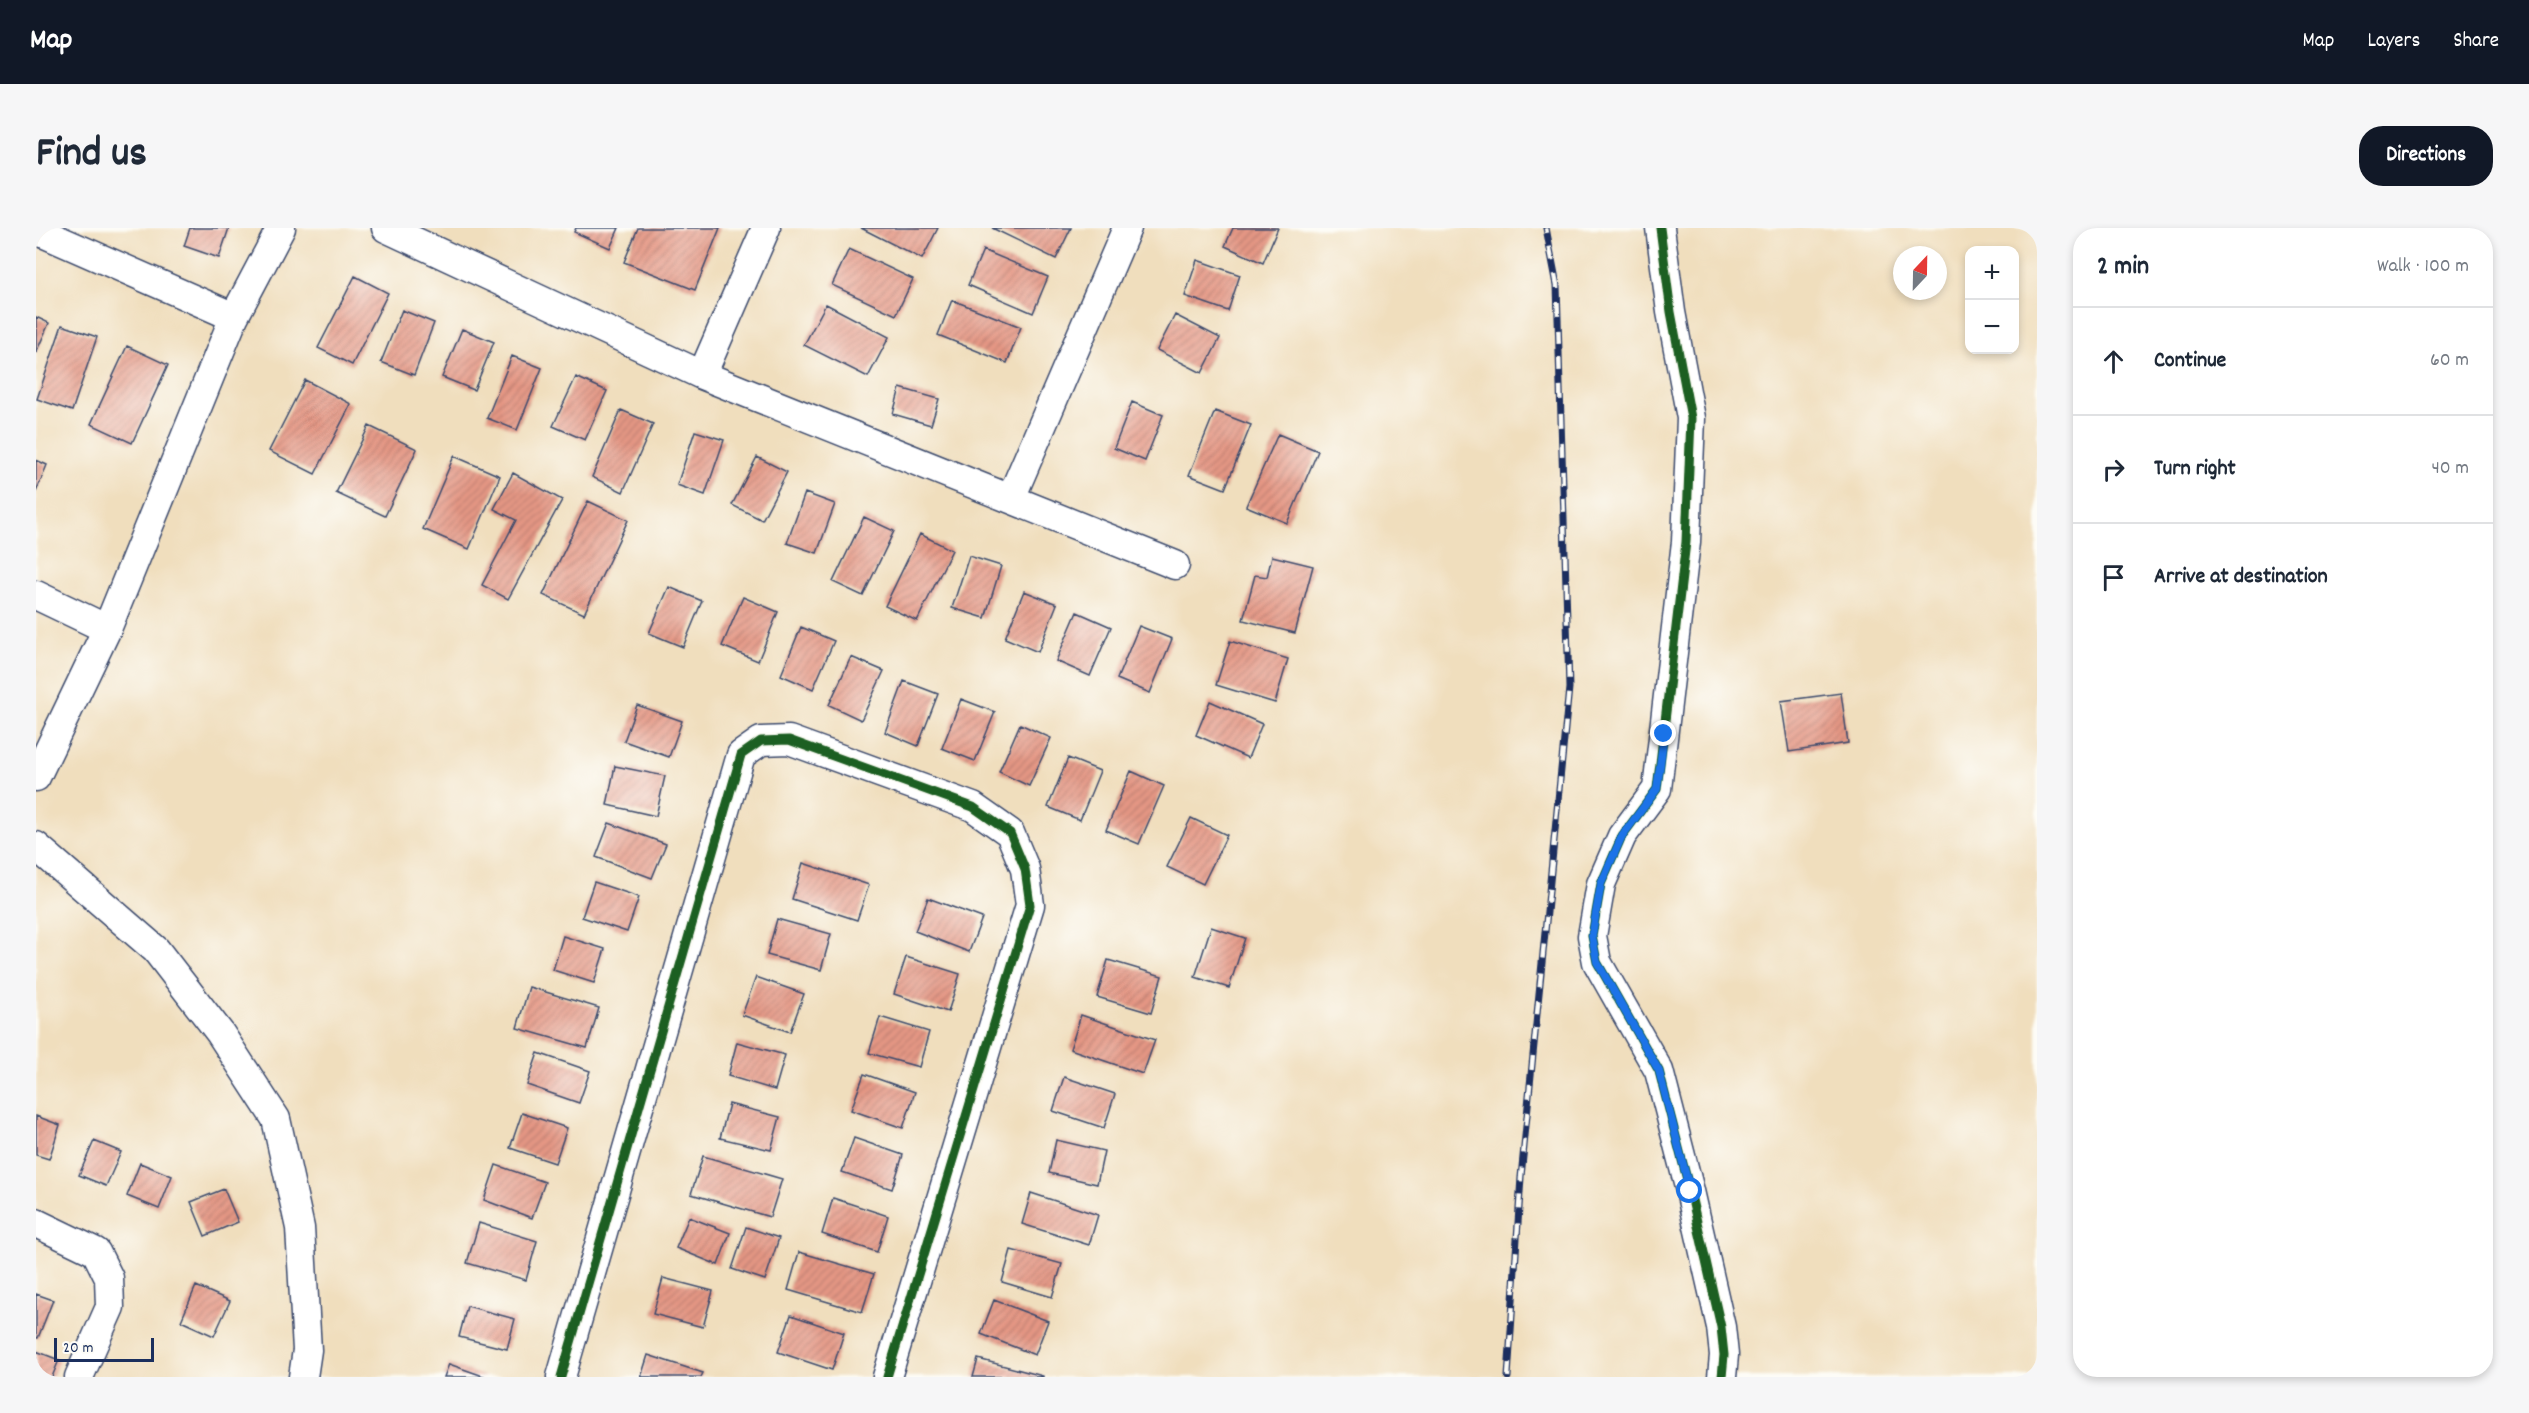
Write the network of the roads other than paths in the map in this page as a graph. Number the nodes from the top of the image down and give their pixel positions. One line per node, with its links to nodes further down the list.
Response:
1 (281, 228): 7 (street)
2 (386, 228): 8 (street)
3 (766, 228): 8 (street)
4 (1127, 228): 9 (street)
5 (1660, 228): 20 (street)
6 (36, 230): 7 (street)
7 (234, 317): 12 (street)
8 (702, 375): 9 (street)
9 (1011, 498): 10 (street)
10 (1175, 565)
11 (36, 595): 12 (street)
12 (107, 629): 13 (street)
13 (36, 777)
14 (36, 846): 17 (street)
15 (36, 1223): 16 (street)
16 (79, 1377)
17 (303, 1377)
18 (561, 1377): 19 (street)
19 (887, 1377)
20 (1722, 1377)

